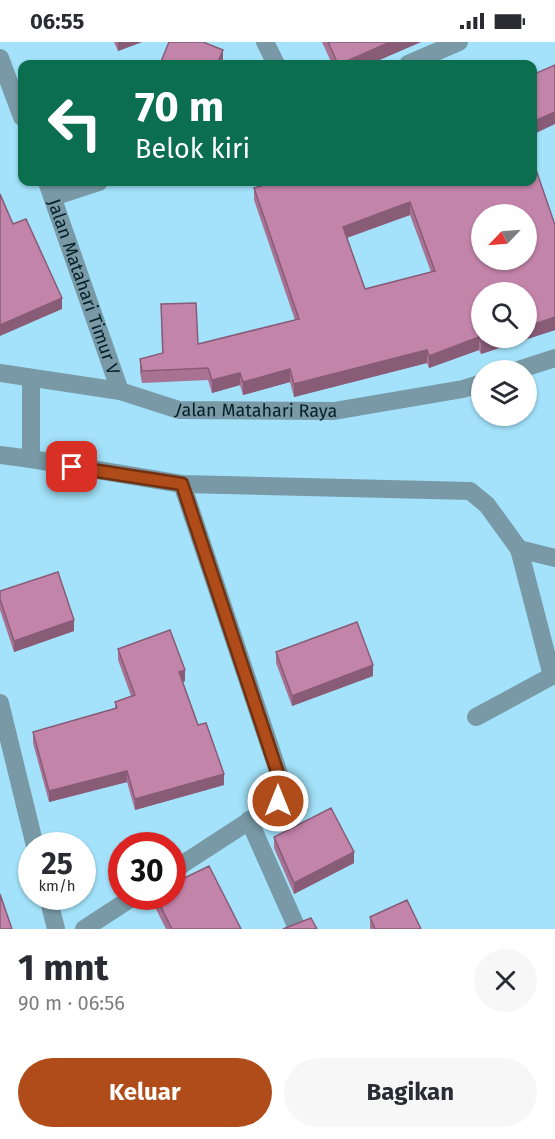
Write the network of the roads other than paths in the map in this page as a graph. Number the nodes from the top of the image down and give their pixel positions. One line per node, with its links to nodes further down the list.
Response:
1 (266, 42): 4 (street)
2 (459, 42): 5 (street)
3 (0, 58): 6 (street)
4 (274, 60)
5 (417, 60)
6 (18, 106)
7 (71, 186): 8 (street)
8 (50, 189): 14 (street, Jalan Matahari Timur V)
9 (555, 358): 10 (street)
10 (537, 364)
11 (0, 373): 12 (street, Jalan Matahari Raya)
12 (31, 380): 14 (street, Jalan Matahari Raya); 16 (street)
13 (471, 386): 14 (street, Jalan Matahari Raya)
14 (120, 391)
15 (0, 455): 16 (street)
16 (31, 459): 17 (street)
17 (182, 484): 18 (street); 23 (street)
18 (519, 549): 19 (street); 20 (street)
19 (555, 558)
20 (554, 675): 22 (street)
21 (0, 703): 24 (street)
22 (476, 717)
23 (249, 820): 25 (street); 28 (street)
24 (32, 832)
25 (186, 862)
26 (51, 910): 29 (street)
27 (113, 910): 30 (street)
28 (296, 926)
29 (56, 929)
30 (84, 929)

